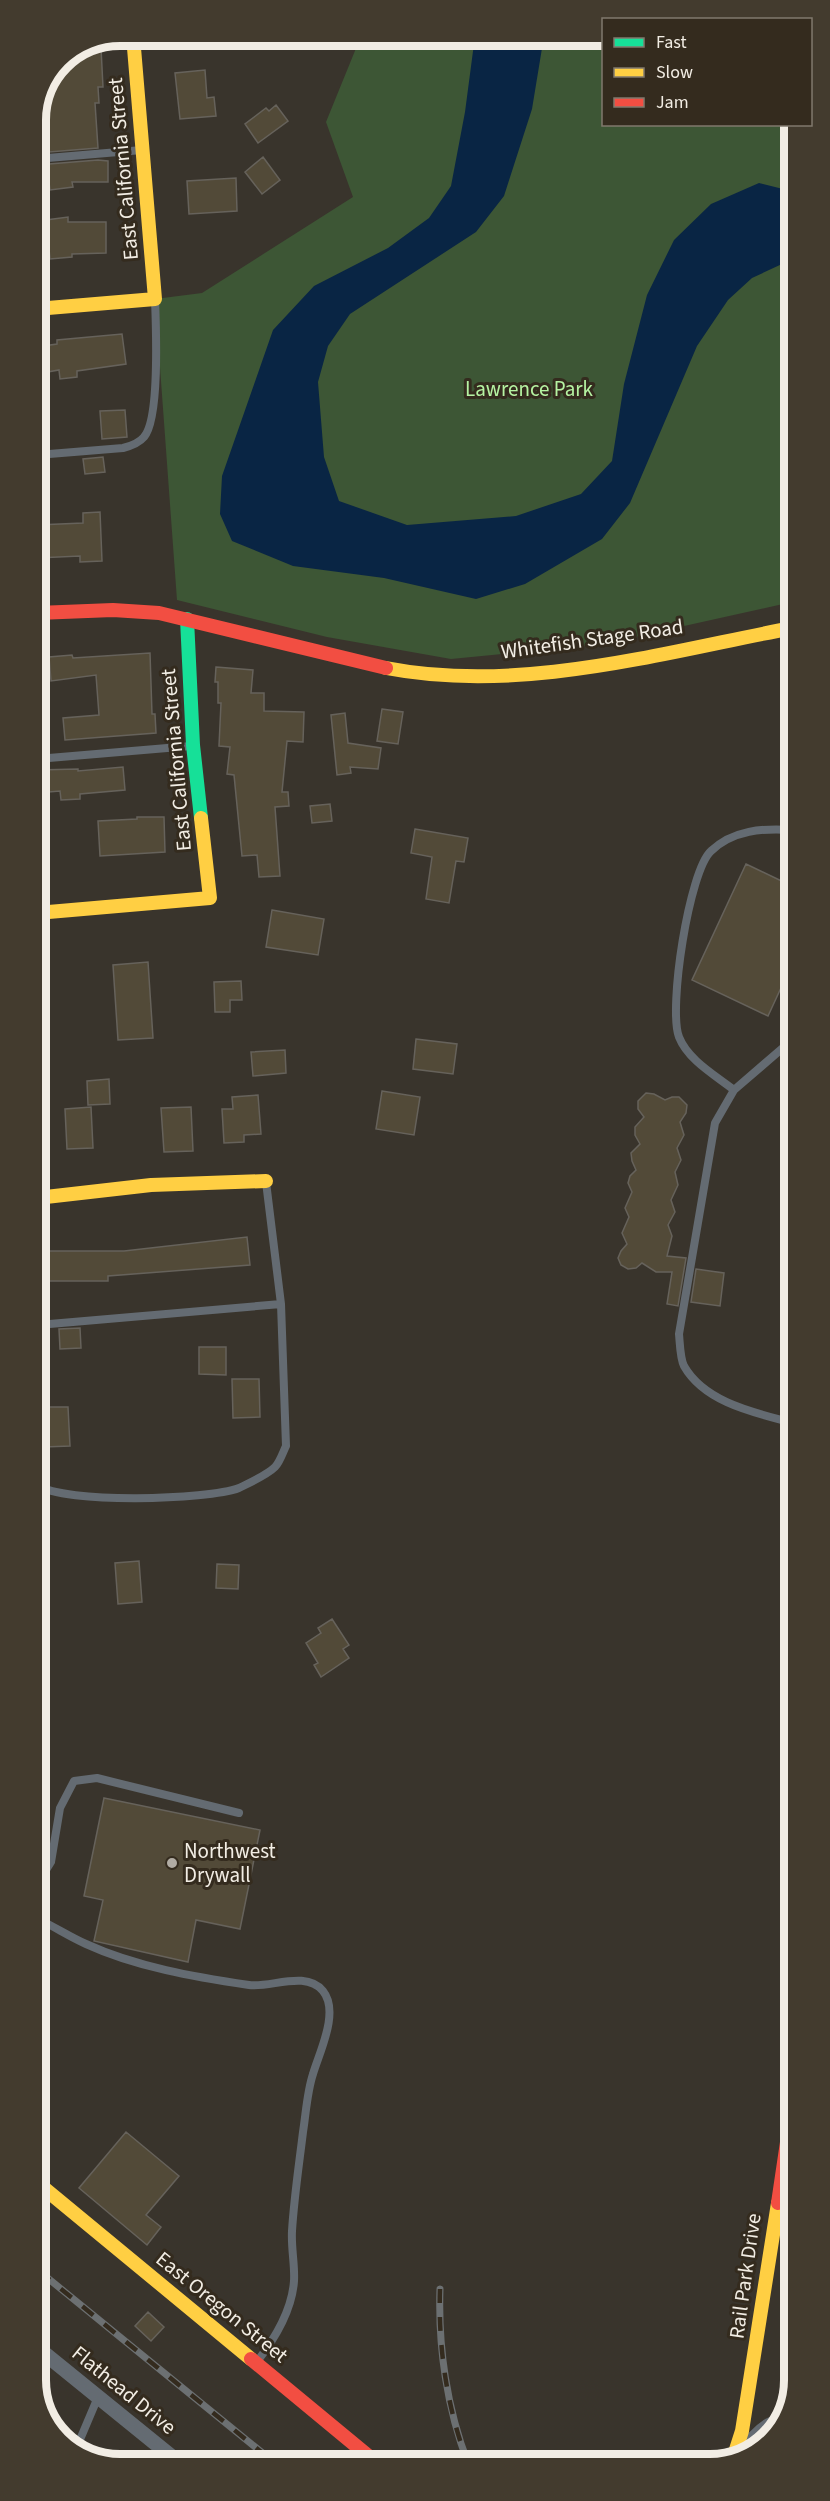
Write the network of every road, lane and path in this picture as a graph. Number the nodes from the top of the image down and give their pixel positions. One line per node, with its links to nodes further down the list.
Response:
1 (134, 46): 2 (street, East California Street)
2 (142, 150): 3 (lane); 4 (street, East California Street)
3 (46, 158)
4 (155, 298): 5 (street); 6 (lane)
5 (46, 308)
6 (46, 454)
7 (46, 612): 8 (street, Whitefish Stage Road)
8 (187, 619): 9 (street, Whitefish Stage Road); 10 (street, East California Street)
9 (784, 629)
10 (194, 745): 11 (lane); 13 (street, East California Street)
11 (46, 758)
12 (784, 830): 15 (lane)
13 (46, 912)
14 (784, 1047): 15 (lane)
15 (734, 1090): 20 (lane)
16 (266, 1180): 17 (street); 18 (lane)
17 (46, 1197)
18 (281, 1304): 19 (lane); 21 (lane)
19 (46, 1323)
20 (784, 1420)
21 (46, 1490)
22 (239, 1813): 23 (lane)
23 (46, 1870)
24 (46, 1923): 28 (lane)
25 (784, 2161): 33 (street, Rail Park Drive)
26 (46, 2190): 28 (street, East Oregon Street)
27 (46, 2355): 29 (street, Flathead Drive)
28 (256, 2363): 35 (street, East Oregon Street)
29 (98, 2397): 32 (lane); 34 (street, Flathead Drive)
30 (766, 2428): 31 (street)
31 (755, 2439)
32 (79, 2442)
33 (736, 2449)
34 (164, 2454)
35 (366, 2454)

